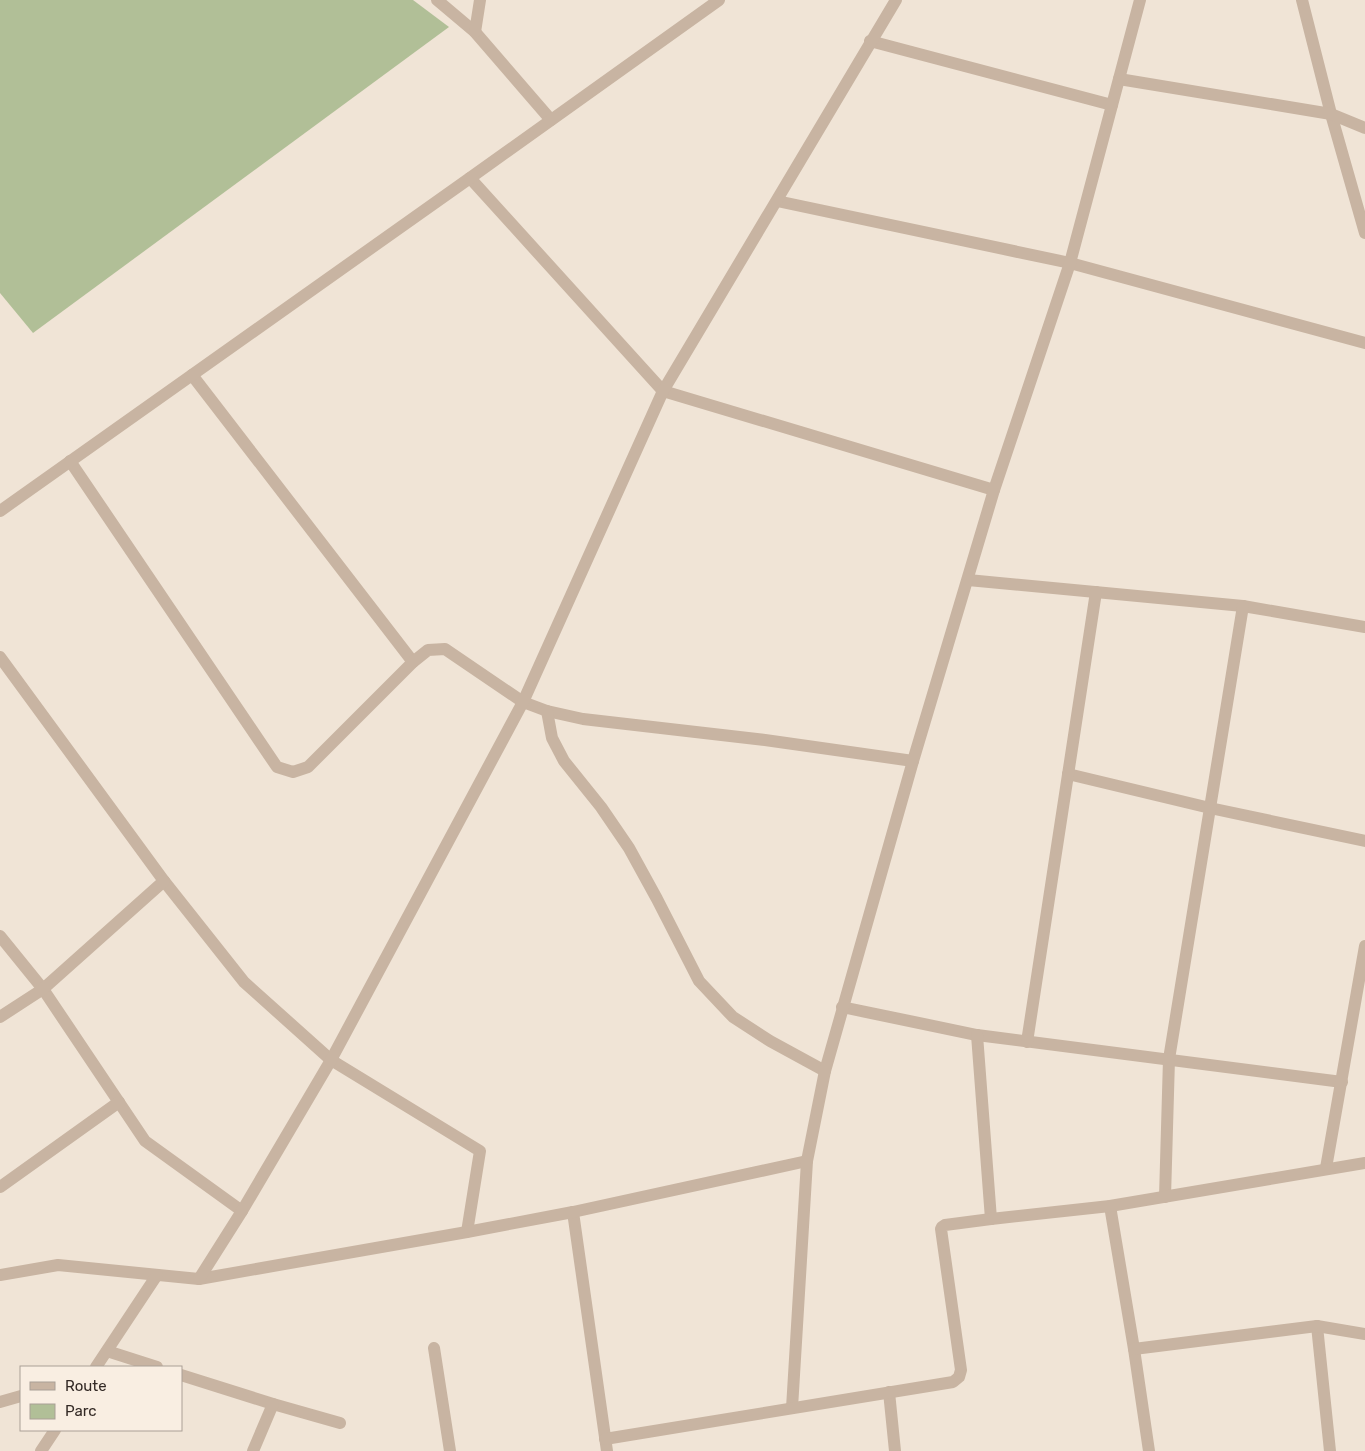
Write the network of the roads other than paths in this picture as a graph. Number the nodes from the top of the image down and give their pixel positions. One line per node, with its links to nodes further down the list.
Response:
1 (437, 0): 7 (street)
2 (480, 0): 7 (street)
3 (719, 0): 12 (street)
4 (896, 0): 8 (street)
5 (1140, 0): 9 (street)
6 (1302, 0): 11 (street)
7 (475, 32): 12 (street)
8 (870, 41): 10 (street); 15 (street)
9 (1119, 79): 10 (street); 11 (street)
10 (1112, 105): 17 (street)
11 (1331, 114): 13 (street); 16 (street)
12 (551, 120): 14 (street)
13 (1365, 128)
14 (470, 178): 19 (street); 20 (street)
15 (777, 202): 17 (street); 20 (street)
16 (1365, 233)
17 (1070, 263): 18 (street); 22 (street)
18 (1365, 343)
19 (192, 375): 21 (street); 29 (street)
20 (663, 391): 22 (street); 30 (street)
21 (70, 461): 23 (street); 29 (street)
22 (994, 490): 24 (street)
23 (0, 511)
24 (968, 580): 25 (street); 32 (street)
25 (1096, 592): 26 (street); 33 (street)
26 (1243, 606): 27 (street); 34 (street)
27 (1365, 627)
28 (0, 656): 36 (street)
29 (413, 662): 30 (street)
30 (523, 702): 31 (street); 45 (street)
31 (547, 711): 32 (street); 46 (street)
32 (913, 761): 40 (street)
33 (1068, 774): 34 (street); 43 (street)
34 (1210, 808): 35 (street); 44 (street)
35 (1365, 841)
36 (164, 881): 39 (street); 45 (street)
37 (0, 936): 39 (street)
38 (1365, 946): 47 (street)
39 (43, 989): 41 (street); 48 (street)
40 (842, 1007): 42 (street); 46 (street)
41 (0, 1018)
42 (977, 1035): 43 (street); 57 (street)
43 (1027, 1042): 44 (street)
44 (1169, 1059): 47 (street); 53 (street)
45 (331, 1060): 55 (street); 58 (street)
46 (825, 1071): 49 (street)
47 (1342, 1082): 51 (street)
48 (119, 1102): 52 (street); 55 (street)
49 (807, 1161): 56 (street); 74 (street)
50 (1365, 1163): 51 (street)
51 (1326, 1168): 53 (street)
52 (0, 1187)
53 (1165, 1197): 54 (street)
54 (1110, 1206): 57 (street); 65 (street)
55 (242, 1211): 61 (street)
56 (573, 1212): 58 (street); 77 (street)
57 (991, 1219): 70 (street)
58 (467, 1232): 61 (street)
59 (0, 1275): 60 (street)
60 (158, 1275): 61 (street); 66 (street)
61 (199, 1279)
62 (1317, 1326): 63 (street); 65 (street); 83 (street)
63 (1365, 1334)
64 (434, 1348): 80 (street)
65 (1134, 1349): 82 (street)
66 (107, 1351): 67 (street); 68 (street)
67 (97, 1366)
68 (154, 1366)
69 (182, 1375): 73 (street)
70 (889, 1392): 74 (street); 81 (street)
71 (20, 1396): 72 (street)
72 (0, 1402)
73 (272, 1404): 75 (street); 79 (street)
74 (792, 1408): 77 (street)
75 (340, 1423)
76 (54, 1431): 78 (street)
77 (606, 1445)
78 (41, 1451)
79 (253, 1451)
80 (450, 1451)
81 (895, 1451)
82 (1149, 1451)
83 (1330, 1451)

